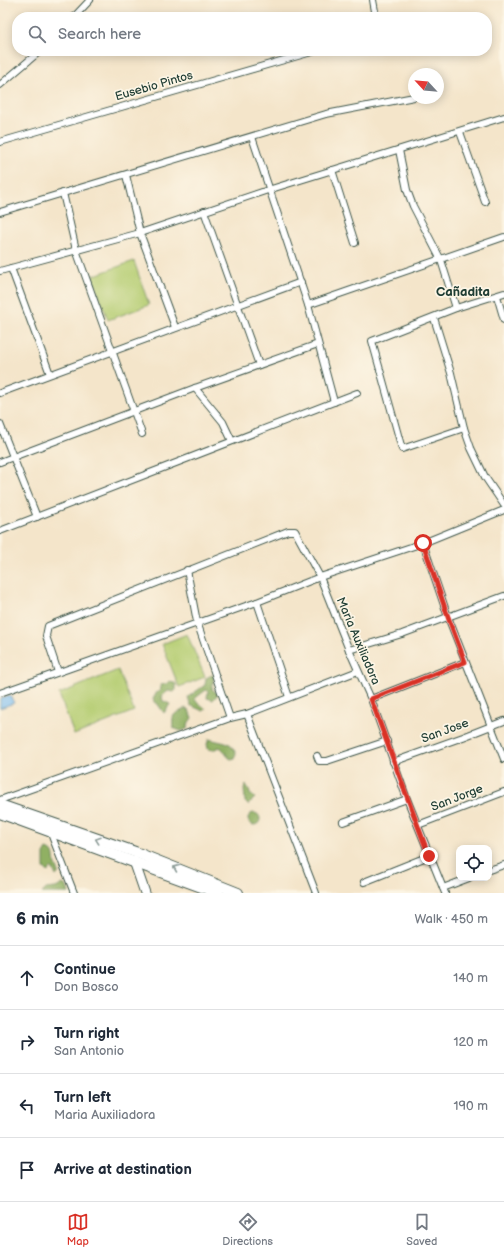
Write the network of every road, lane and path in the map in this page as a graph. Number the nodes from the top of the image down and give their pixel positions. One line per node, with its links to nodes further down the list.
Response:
1 (90, 0): 3 (street)
2 (373, 0): 4 (street)
3 (79, 12)
4 (375, 12)
5 (34, 56): 7 (street)
6 (298, 56): 12 (street, Eusebio Pintos)
7 (0, 86)
8 (408, 98): 11 (street)
9 (504, 117): 10 (street)
10 (460, 132): 13 (street); 18 (street)
11 (252, 137): 15 (street); 16 (street)
12 (0, 142)
13 (399, 150): 14 (street); 25 (street)
14 (332, 170): 16 (street); 23 (street)
15 (126, 175): 17 (street); 21 (street)
16 (268, 190): 19 (street); 28 (street)
17 (63, 193): 20 (street); 24 (street)
18 (485, 202)
19 (204, 211): 21 (street); 31 (street)
20 (0, 212)
21 (140, 234): 24 (street); 36 (street)
22 (504, 237): 25 (street)
23 (355, 243)
24 (76, 250): 26 (street); 38 (street)
25 (441, 260): 32 (street); 33 (street)
26 (11, 268): 27 (street); 40 (street)
27 (0, 270)
28 (301, 282): 31 (street); 32 (street)
29 (504, 293): 30 (street)
30 (497, 296): 33 (street); 35 (street)
31 (238, 304): 36 (street); 39 (street)
32 (308, 305): 37 (street)
33 (456, 308): 34 (street)
34 (434, 318): 47 (street); 47 (street)
35 (504, 320)
36 (175, 327): 38 (street)
37 (318, 344): 39 (street); 44 (street)
38 (113, 351): 40 (street); 45 (street)
39 (259, 365): 41 (street)
40 (50, 374): 42 (street)
41 (195, 388): 45 (street); 49 (street)
42 (0, 393)
43 (357, 394): 44 (street)
44 (334, 402): 49 (street)
45 (134, 412): 48 (street); 50 (street)
46 (0, 424): 50 (street)
47 (464, 428): 52 (street)
48 (142, 434)
49 (232, 441): 54 (street)
50 (13, 457): 51 (street); 54 (street)
51 (0, 462)
52 (504, 505)
53 (504, 510): 56 (street)
54 (37, 517): 55 (street)
55 (0, 531)
56 (423, 543): 58 (street); 61 (street)
57 (187, 570): 58 (street, Maria Auxiliadora); 62 (street); 66 (street)
58 (320, 577): 60 (street); 63 (street, Maria Auxiliadora)
59 (504, 596): 61 (street)
60 (257, 602): 62 (street); 68 (street)
61 (448, 617): 63 (street); 64 (street)
62 (197, 622): 66 (street); 71 (street)
63 (349, 650): 65 (street, Maria Auxiliadora)
64 (465, 662): 69 (street); 73 (street)
65 (358, 671): 68 (street); 69 (street, Maria Auxiliadora)
66 (58, 672): 67 (street)
67 (0, 693)
68 (289, 697): 70 (street)
69 (371, 699): 74 (street, Maria Auxiliadora)
70 (247, 714): 71 (street); 97 (street)
71 (230, 718): 80 (street)
72 (504, 721): 73 (street, San Jose)
73 (492, 725): 76 (street); 77 (street, San Jose)
74 (387, 741): 75 (street); 77 (street, Maria Auxiliadora)
75 (317, 756)
76 (504, 759)
77 (393, 762): 79 (street, Maria Auxiliadora)
78 (504, 792): 84 (street, San Jorge)
79 (407, 799): 83 (street); 84 (street, Maria Auxiliadora)
80 (0, 800)
81 (0, 806): 87 (highway, one-way to 81)
82 (0, 813): 85 (highway)
83 (342, 822)
84 (418, 825): 86 (street, Maria Auxiliadora)
85 (50, 831): 87 (highway); 93 (street)
86 (429, 856): 91 (street); 92 (street, Maria Auxiliadora)
87 (134, 857): 94 (main road); 95 (highway); 96 (highway, one-way to 87)
88 (504, 865): 89 (street)
89 (492, 869)
90 (463, 881): 92 (street)
91 (364, 882)
92 (444, 891)
93 (74, 893)
94 (145, 893)
95 (218, 893)
96 (238, 893)
97 (316, 893)

